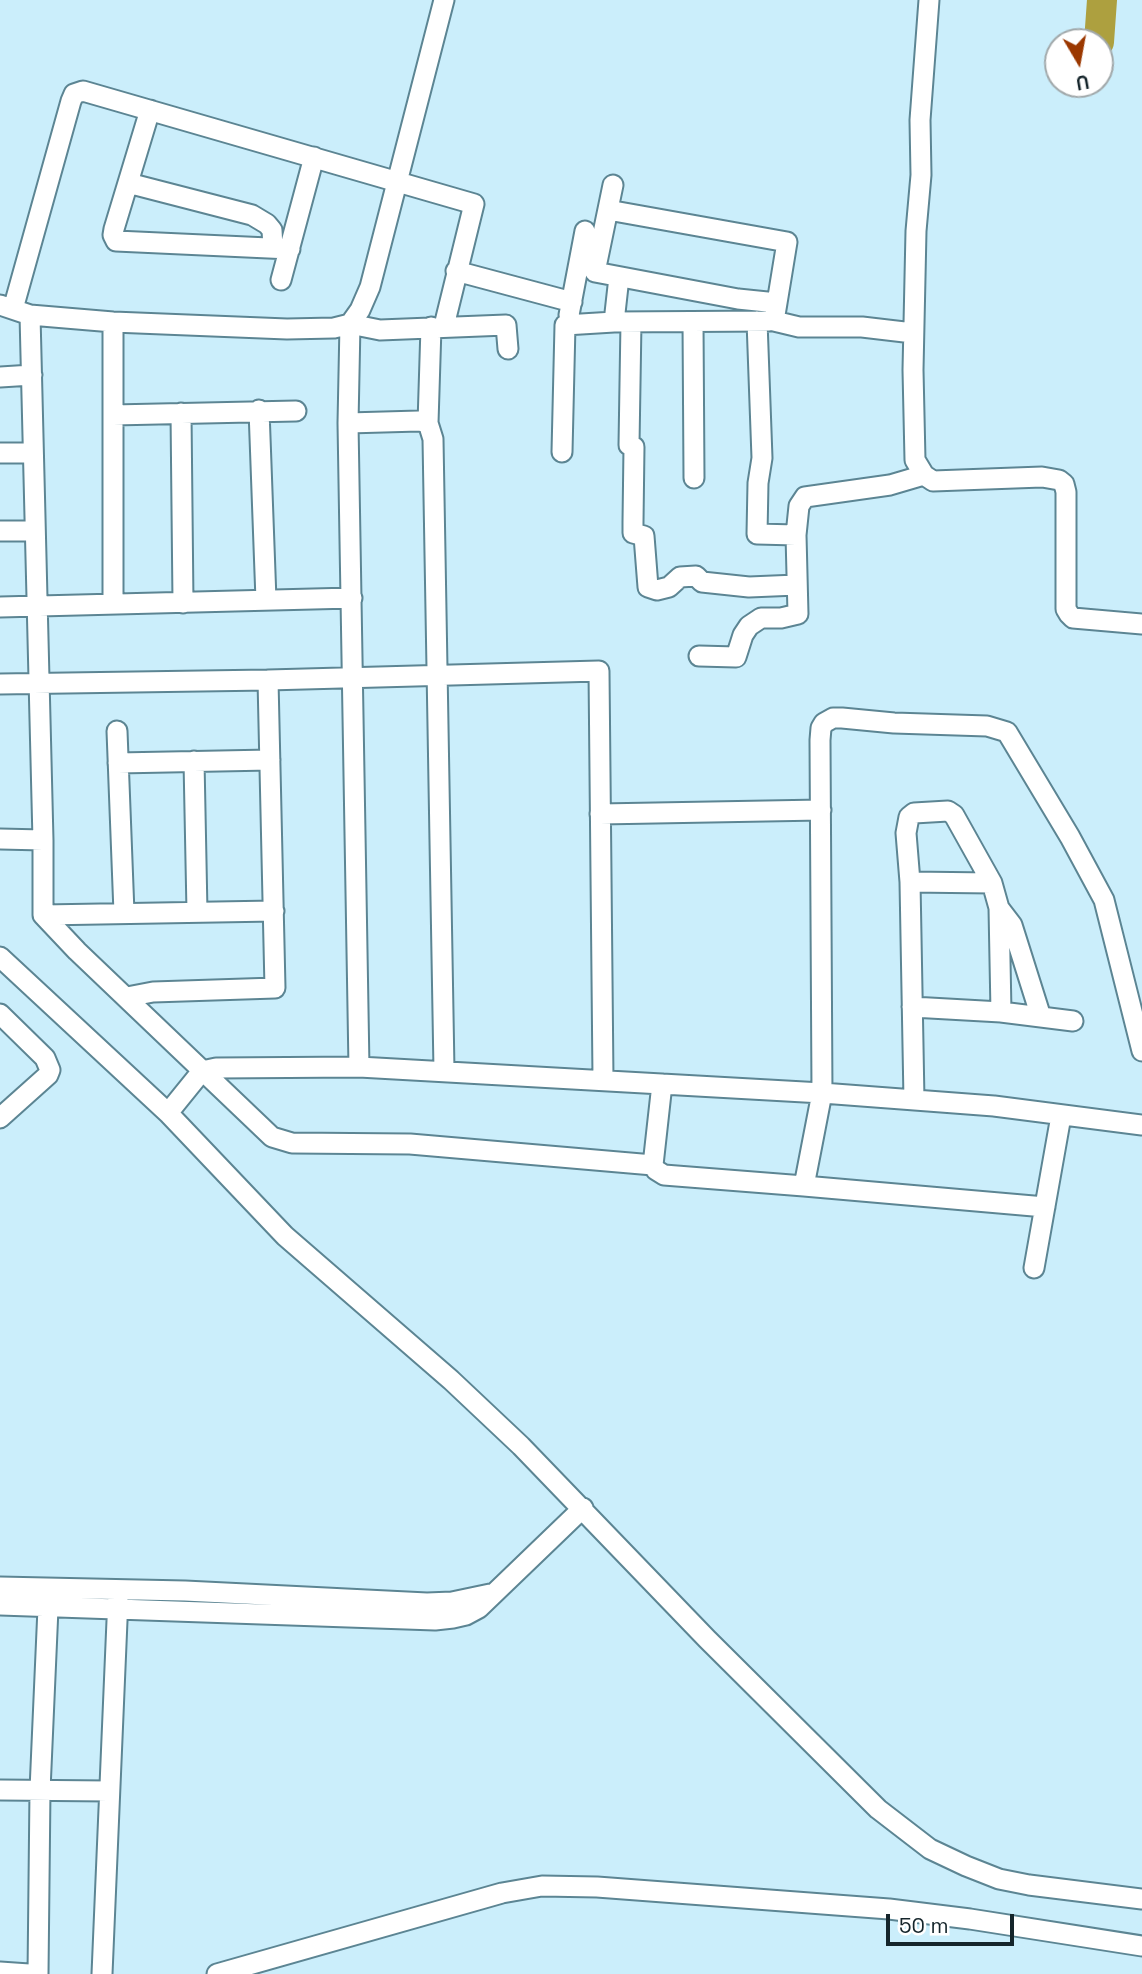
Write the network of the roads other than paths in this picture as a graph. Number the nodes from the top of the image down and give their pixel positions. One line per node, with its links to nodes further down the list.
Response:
1 (444, 0): 5 (street)
2 (929, 0): 21 (street)
3 (150, 110): 4 (street); 6 (street); 14 (street)
4 (314, 157): 5 (street); 10 (street)
5 (397, 180): 11 (street); 19 (street)
6 (128, 183): 10 (street); 10 (street)
7 (612, 185): 8 (street)
8 (608, 210): 12 (street); 15 (street)
9 (586, 231): 11 (street)
10 (282, 248): 13 (street)
11 (456, 271): 20 (street)
12 (619, 277): 15 (street); 17 (street)
13 (281, 280)
14 (14, 310): 16 (street); 23 (street)
15 (769, 315): 18 (street); 21 (street); 38 (street)
16 (113, 322): 19 (street); 28 (street)
17 (622, 322): 18 (street); 31 (street); 39 (street)
18 (693, 322): 35 (street)
19 (350, 324): 20 (street); 29 (street)
20 (438, 327): 22 (street); 30 (street)
21 (913, 333): 34 (street)
22 (508, 349)
23 (32, 375): 24 (street); 33 (street)
24 (0, 377)
25 (259, 410): 26 (street); 27 (street); 41 (street)
26 (296, 411)
27 (181, 413): 28 (street); 42 (street)
28 (113, 415): 43 (street)
29 (348, 423): 30 (street); 40 (street)
30 (428, 423): 48 (street)
31 (562, 452)
32 (0, 453): 33 (street)
33 (33, 453): 37 (street)
34 (924, 475): 38 (street); 46 (street)
35 (694, 478)
36 (0, 531): 37 (street)
37 (35, 531): 45 (street)
38 (796, 535): 39 (street)
39 (797, 585): 47 (street)
40 (352, 598): 41 (street); 49 (street)
41 (266, 600): 42 (street)
42 (183, 603): 43 (street)
43 (113, 604): 45 (street)
44 (0, 607): 45 (street)
45 (38, 607): 51 (street)
46 (1142, 624)
47 (699, 656)
48 (438, 675): 49 (street); 58 (street); 77 (street)
49 (354, 677): 50 (street); 76 (street)
50 (268, 680): 51 (street); 54 (street)
51 (39, 683): 52 (street); 60 (street)
52 (0, 684)
53 (117, 731): 56 (street)
54 (270, 760): 55 (street); 64 (street)
55 (194, 761): 56 (street); 65 (street)
56 (118, 763): 66 (street)
57 (821, 810): 58 (street); 75 (street); 81 (street)
58 (600, 814): 79 (street)
59 (0, 839): 60 (street)
60 (43, 840): 67 (street)
61 (910, 882): 62 (street); 62 (street); 70 (street)
62 (992, 883): 63 (street)
63 (999, 908): 71 (street); 73 (street)
64 (274, 911): 65 (street); 69 (street)
65 (197, 912): 66 (street)
66 (124, 913): 67 (street)
67 (43, 915): 69 (street)
68 (0, 957): 83 (street)
69 (127, 997): 78 (street)
70 (912, 1007): 71 (street); 82 (street)
71 (1001, 1012): 73 (street)
72 (1, 1016): 85 (street)
73 (1041, 1017): 74 (street)
74 (1073, 1021)
75 (1142, 1051)
76 (359, 1067): 77 (street); 78 (street)
77 (444, 1070): 79 (street)
78 (202, 1071): 83 (street); 87 (street)
79 (603, 1079): 80 (street)
80 (662, 1084): 81 (street); 87 (street)
81 (822, 1093): 82 (street); 88 (street)
82 (914, 1100): 84 (street)
83 (168, 1113): 91 (street)
84 (1060, 1115): 86 (street); 89 (street)
85 (0, 1118)
86 (1142, 1125)
87 (653, 1165): 88 (street)
88 (804, 1186): 89 (street)
89 (1045, 1207): 90 (street)
90 (1034, 1268)
91 (583, 1508): 94 (street); 101 (street)
92 (0, 1587): 93 (street)
93 (118, 1590): 94 (street); 97 (street)
94 (494, 1593): 97 (street)
95 (0, 1605): 96 (street)
96 (48, 1608): 97 (street); 99 (street)
97 (118, 1610): 100 (street)
98 (0, 1790): 99 (street)
99 (40, 1790): 100 (street); 105 (street)
100 (109, 1791): 106 (street)
101 (1142, 1899)
102 (1142, 1946): 107 (street)
103 (0, 1972): 104 (street)
104 (29, 1974)
105 (38, 1974)
106 (102, 1974)
107 (217, 1974)

